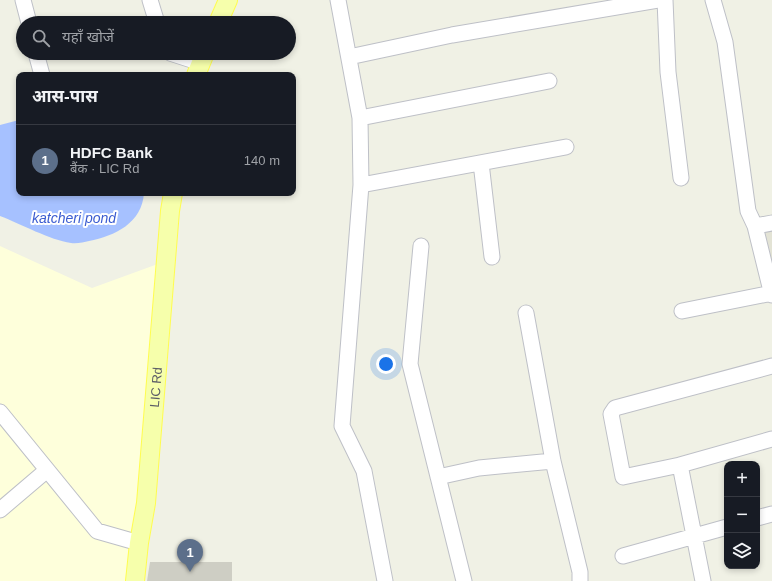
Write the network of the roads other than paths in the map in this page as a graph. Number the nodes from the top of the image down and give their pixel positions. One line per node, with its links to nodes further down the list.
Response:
1 (23, 0): 8 (street)
2 (150, 0): 9 (street)
3 (228, 0): 10 (main road)
4 (338, 0): 11 (street)
5 (658, 0): 11 (street)
6 (665, 0): 20 (street)
7 (713, 0): 24 (street)
8 (28, 16)
9 (155, 16)
10 (221, 16)
11 (349, 56): 17 (street)
12 (38, 60): 15 (street)
13 (190, 60): 14 (street)
14 (201, 64)
15 (41, 72)
16 (549, 81): 17 (street)
17 (360, 118): 21 (street)
18 (566, 147): 19 (street)
19 (481, 163): 21 (street); 26 (street)
20 (681, 178)
21 (361, 185): 45 (street)
22 (172, 196): 42 (main road, LIC Rd)
23 (772, 223): 24 (street)
24 (755, 226): 27 (street)
25 (421, 246): 36 (street)
26 (492, 257)
27 (772, 294): 28 (street)
28 (682, 311)
29 (526, 313): 33 (street)
30 (772, 366): 34 (street)
31 (0, 412): 35 (street)
32 (772, 438): 34 (street)
33 (553, 461): 36 (street); 47 (street)
34 (680, 465): 41 (street)
35 (47, 470): 37 (street); 42 (street)
36 (438, 477): 46 (street)
37 (0, 510)
38 (772, 514): 39 (street)
39 (760, 517)
40 (724, 528): 41 (street)
41 (695, 536): 43 (street); 48 (street)
42 (139, 543): 44 (main road, LIC Rd)
43 (623, 556)
44 (135, 581)
45 (385, 581)
46 (464, 581)
47 (580, 581)
48 (703, 581)

